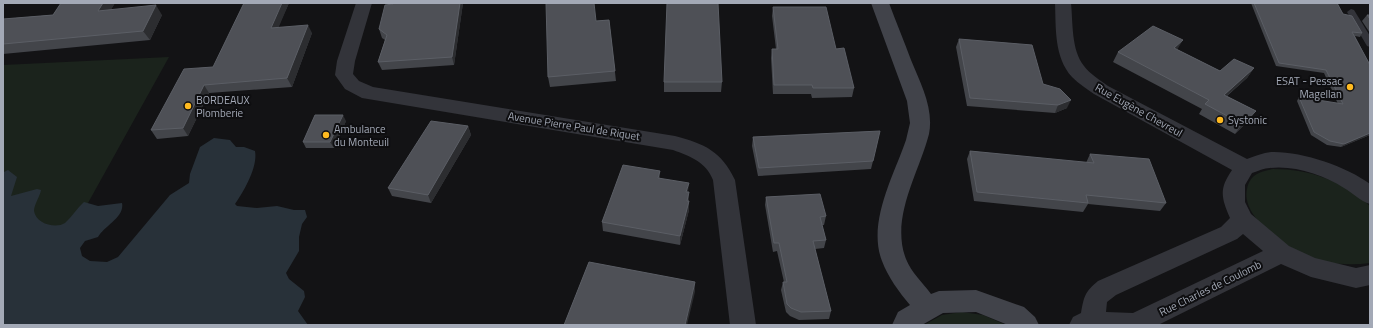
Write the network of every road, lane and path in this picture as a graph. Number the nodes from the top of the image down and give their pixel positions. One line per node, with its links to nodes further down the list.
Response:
1 (364, 3): 13 (street, Avenue Pierre Paul de Riquet)
2 (880, 3): 11 (street)
3 (1062, 3): 6 (street, Rue Eugène Chevreul)
4 (1351, 12): 5 (lane)
5 (1370, 44)
6 (1245, 167): 7 (street); 8 (street)
7 (1368, 191)
8 (1242, 220): 9 (street); 12 (street, Rue Charles de Coulomb)
9 (1281, 253): 10 (street); 12 (street, Rue Charles de Coulomb)
10 (1370, 275)
11 (927, 308): 14 (street); 15 (street)
12 (1087, 322)
13 (744, 325)
14 (905, 325)
15 (1026, 325)

